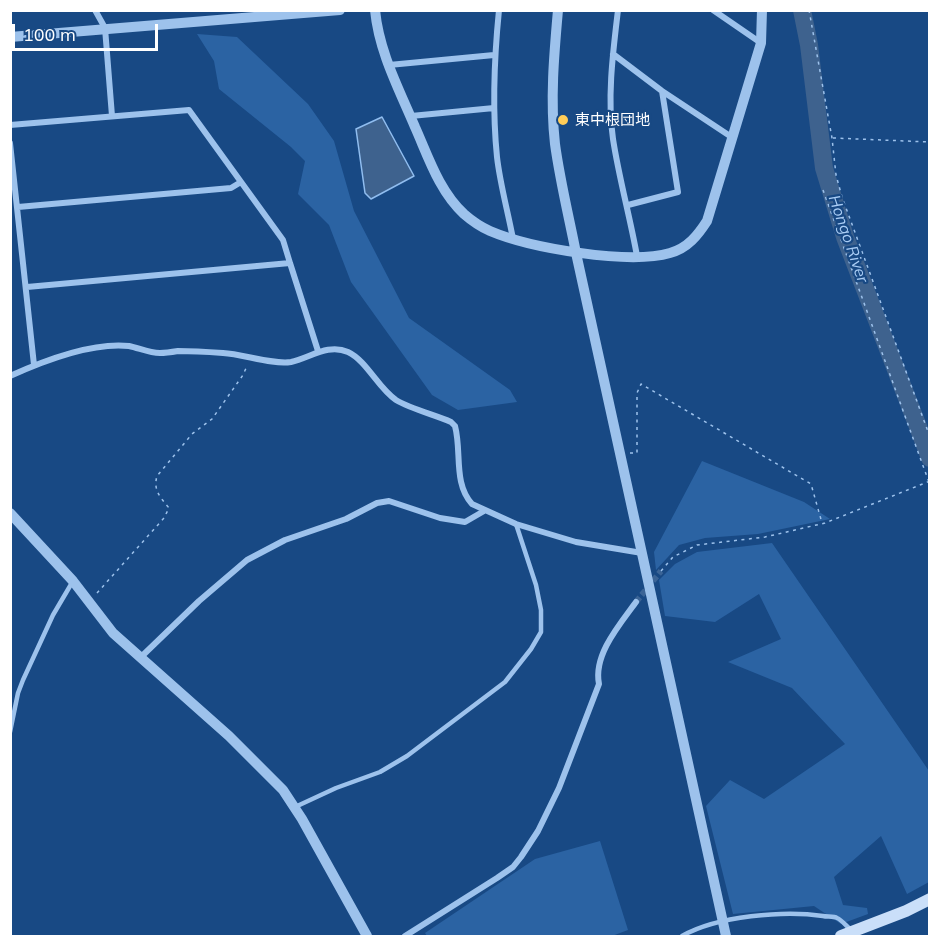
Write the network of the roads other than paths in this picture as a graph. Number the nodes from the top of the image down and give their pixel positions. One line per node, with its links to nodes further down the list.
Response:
1 (95, 10): 10 (street)
2 (340, 10): 9 (street)
3 (375, 10): 15 (street)
4 (499, 10): 14 (street)
5 (558, 10): 27 (street)
6 (618, 10): 13 (street)
7 (712, 10): 12 (street)
8 (762, 10): 12 (street)
9 (261, 14): 10 (street)
10 (105, 28): 11 (street); 18 (street)
11 (10, 37)
12 (761, 44): 21 (street)
13 (613, 54): 16 (street); 24 (street)
14 (494, 55): 15 (street); 17 (street)
15 (388, 65): 19 (street)
16 (662, 91): 21 (street); 24 (street)
17 (494, 108): 19 (street); 26 (street)
18 (112, 116): 20 (street); 23 (street)
19 (411, 116): 26 (street)
20 (10, 125)
21 (733, 138): 28 (street)
22 (10, 143): 25 (street)
23 (241, 182): 25 (street); 29 (street)
24 (628, 205): 28 (street)
25 (18, 207): 30 (street)
26 (513, 239): 27 (street)
27 (576, 253): 28 (street); 37 (street)
28 (637, 256)
29 (290, 263): 30 (street); 31 (street)
30 (27, 287): 32 (street)
31 (318, 351): 32 (street); 34 (street)
32 (34, 365): 33 (street)
33 (10, 376)
34 (484, 511): 36 (street); 40 (street)
35 (10, 513): 38 (street)
36 (516, 524): 37 (street); 42 (lane)
37 (642, 553): 44 (street)
38 (73, 581): 40 (street); 41 (lane)
39 (636, 602): 47 (street)
40 (141, 657): 42 (street)
41 (10, 732)
42 (295, 807): 46 (street)
43 (930, 899): 45 (main road)
44 (723, 922): 45 (lane); 48 (lane); 49 (street)
45 (853, 932): 50 (main road)
46 (367, 936)
47 (405, 936)
48 (682, 936)
49 (726, 936)
50 (841, 936)

